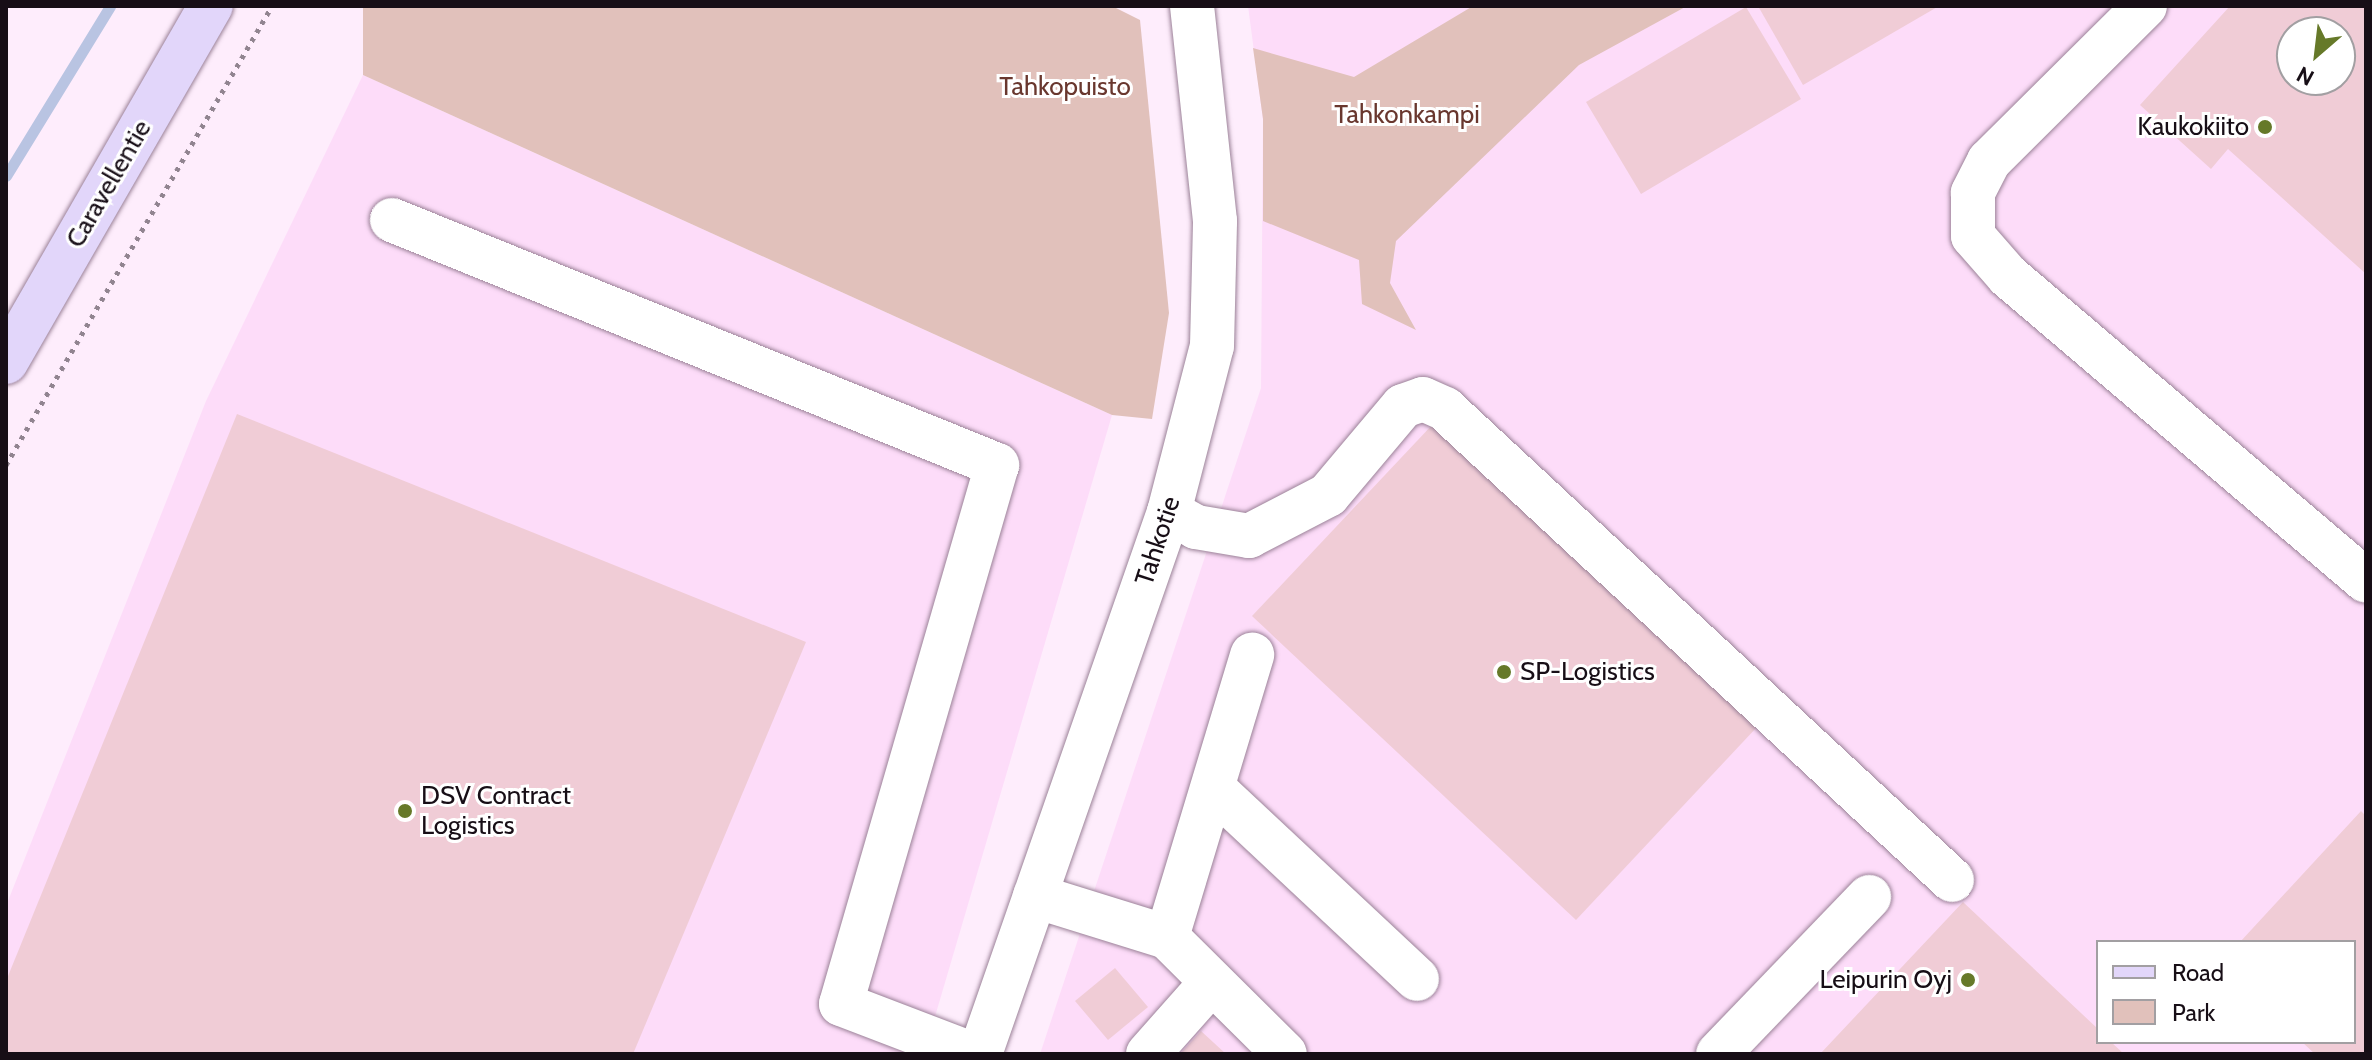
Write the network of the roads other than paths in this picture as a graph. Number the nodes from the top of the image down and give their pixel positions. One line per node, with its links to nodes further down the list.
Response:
1 (211, 6): 5 (main road, Caravellentie)
2 (1192, 6): 6 (street, Tahkotie)
3 (2145, 6): 7 (street)
4 (392, 220): 16 (street)
5 (6, 362)
6 (1169, 512): 10 (street); 11 (street, Tahkotie)
7 (2366, 581)
8 (1252, 655): 9 (street)
9 (1214, 789): 13 (street); 14 (street)
10 (1952, 880)
11 (1035, 896): 13 (street); 17 (street, Tahkotie)
12 (1869, 897): 20 (street)
13 (1167, 937): 15 (street)
14 (1417, 979)
15 (1212, 982): 18 (street); 19 (street)
16 (972, 1054)
17 (980, 1054)
18 (1148, 1054)
19 (1285, 1054)
20 (1718, 1054)

